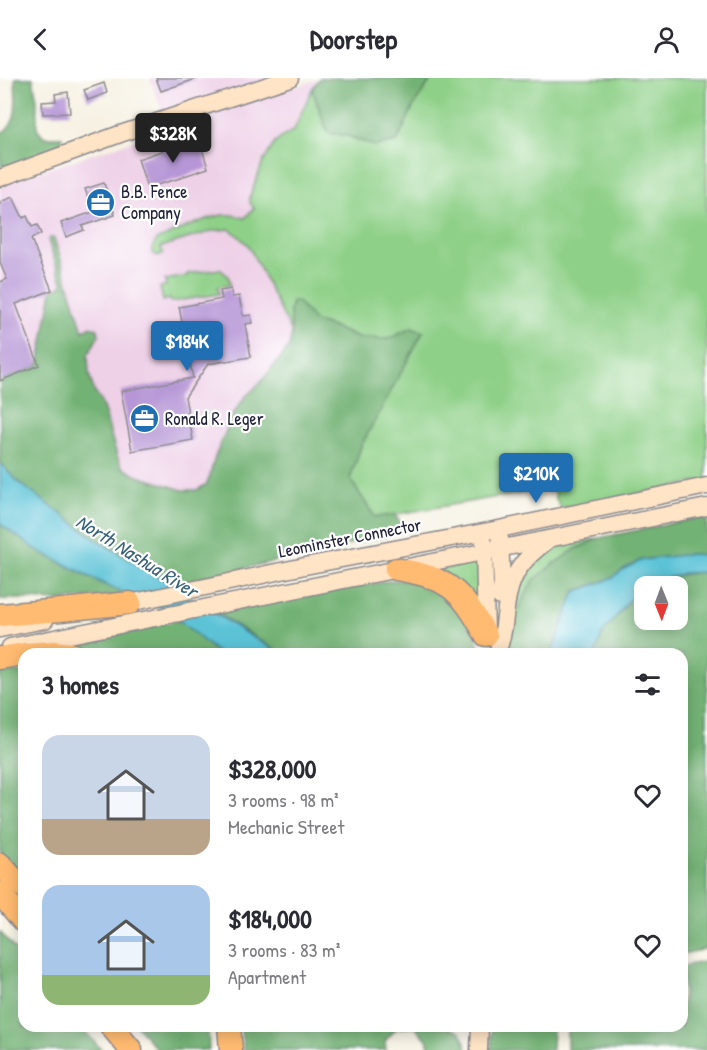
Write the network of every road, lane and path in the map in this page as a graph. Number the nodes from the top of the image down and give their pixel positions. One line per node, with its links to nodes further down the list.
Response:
1 (290, 78): 2 (main road)
2 (0, 178)
3 (707, 486): 5 (main road, Leominster Connector)
4 (707, 507): 6 (main road)
5 (491, 531): 7 (main road); 9 (main road, Leominster Connector)
6 (550, 539): 7 (main road); 13 (main road)
7 (493, 550): 8 (main road); 13 (main road)
8 (396, 569): 13 (highway); 14 (main road)
9 (130, 603): 10 (highway)
10 (78, 611): 11 (highway); 12 (main road)
11 (0, 615)
12 (0, 629)
13 (492, 648)
14 (0, 649)
15 (18, 655): 16 (highway)
16 (0, 658)
17 (0, 864): 18 (highway)
18 (18, 882)
19 (0, 893): 20 (highway)
20 (18, 915)
21 (116, 1032): 24 (highway)
22 (230, 1032): 25 (highway)
23 (480, 1032): 26 (main road)
24 (131, 1050)
25 (231, 1050)
26 (479, 1050)

